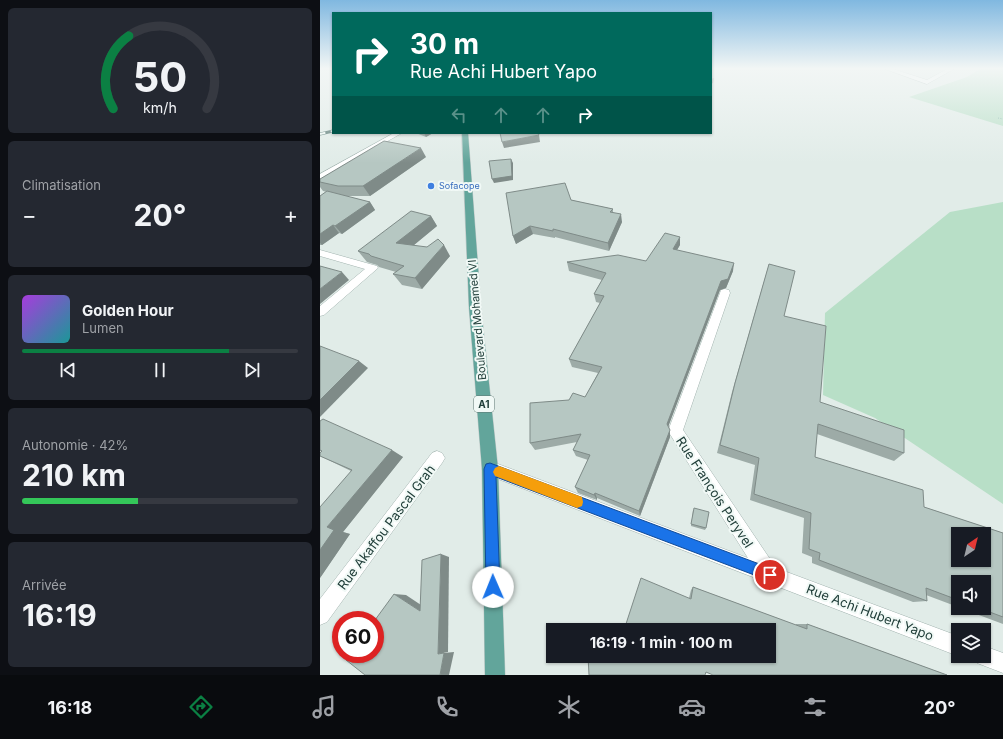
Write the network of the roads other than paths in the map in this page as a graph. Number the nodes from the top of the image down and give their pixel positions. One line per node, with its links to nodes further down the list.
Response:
1 (397, 134): 3 (street)
2 (465, 134): 8 (main road, Boulevard Mohamed VI / A1)
3 (320, 177)
4 (320, 253): 6 (street)
5 (725, 293): 9 (street, Rue François Peryvel)
6 (320, 312)
7 (437, 458): 10 (street, Rue Akaffou Pascal Grah)
8 (490, 469): 9 (street, Rue Achi Hubert Yapo); 14 (main road, Boulevard Mohamed VI / A1)
9 (770, 575): 11 (street, Rue Achi Hubert Yapo)
10 (320, 615)
11 (951, 643)
12 (991, 659): 13 (street)
13 (1003, 663)
14 (495, 675)

